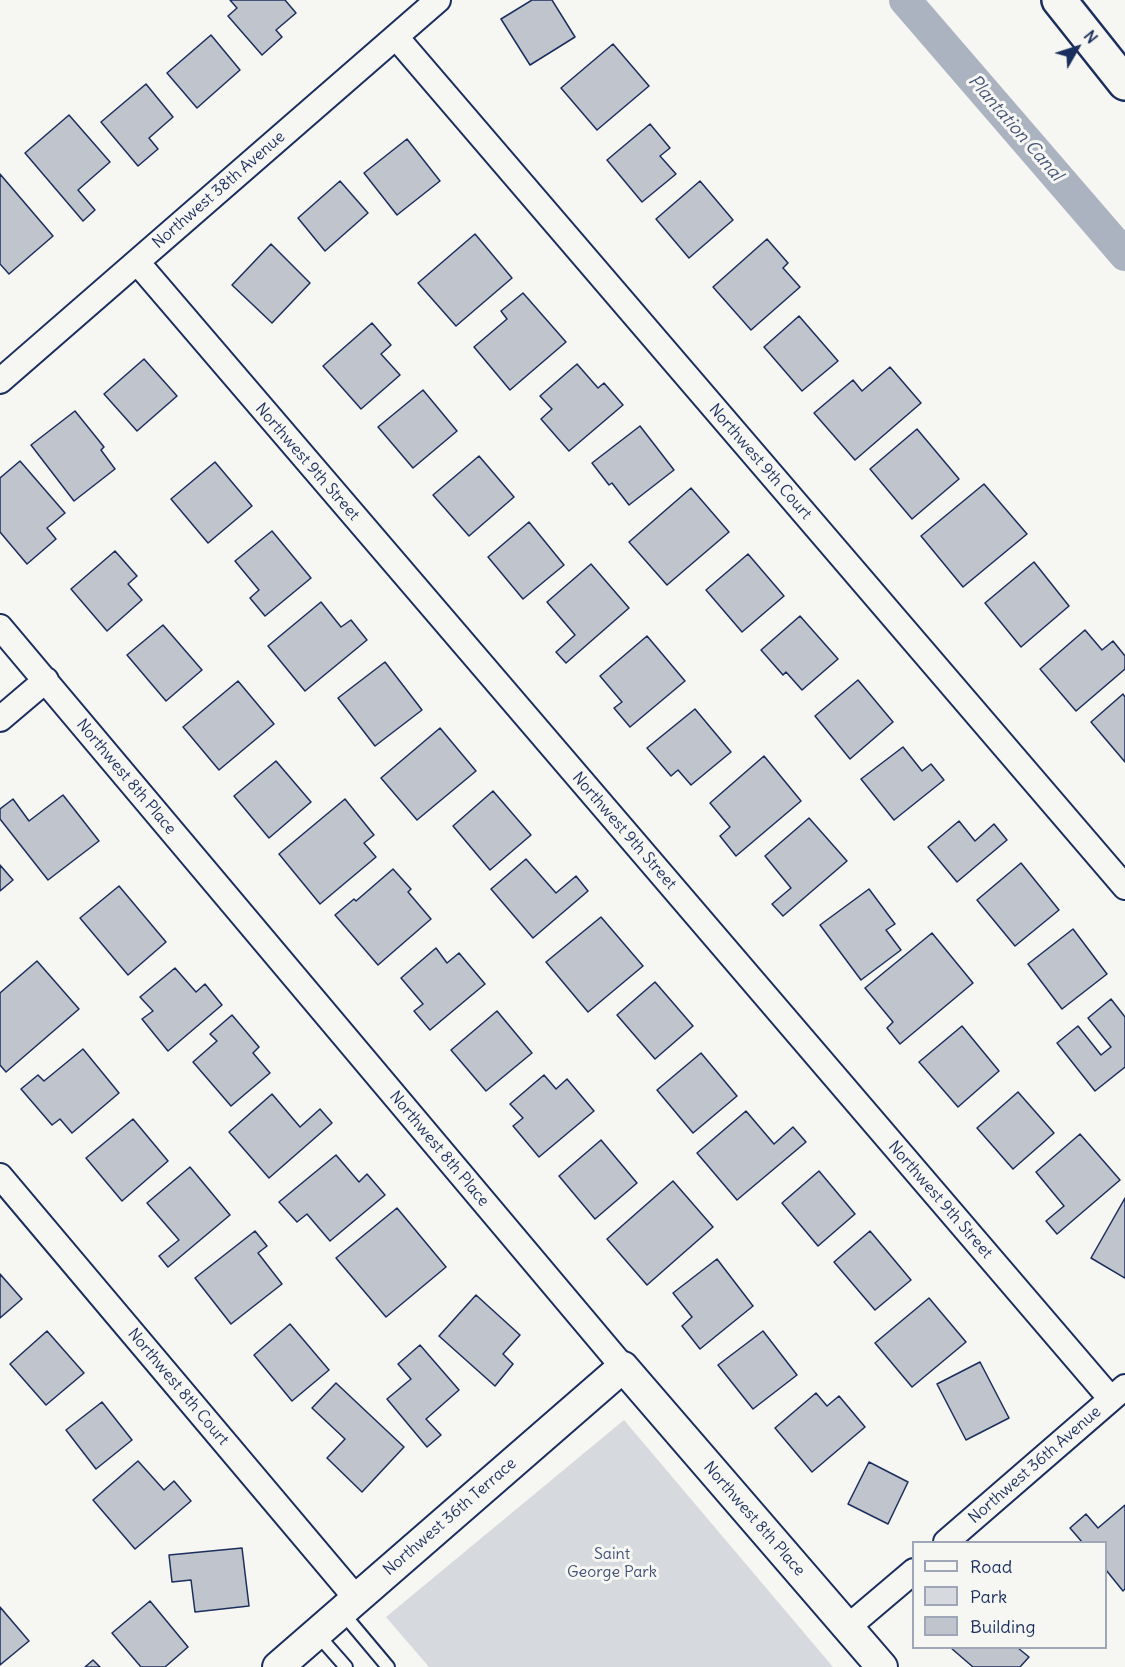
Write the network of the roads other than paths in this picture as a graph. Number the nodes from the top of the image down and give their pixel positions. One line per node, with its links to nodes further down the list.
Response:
1 (438, 0): 5 (street, Northwest 38th Avenue)
2 (1052, 0): 4 (main road)
3 (1059, 0): 4 (main road)
4 (1082, 32): 6 (main road)
5 (396, 37): 7 (street, Northwest 38th Avenue); 12 (street, Northwest 9th Court)
6 (1125, 83)
7 (136, 262): 8 (street, Northwest 38th Avenue); 15 (street, Northwest 9th Street)
8 (0, 381)
9 (0, 627): 10 (street, Northwest 8th Place)
10 (45, 680): 11 (street); 14 (street, Northwest 8th Place)
11 (0, 719)
12 (1125, 887)
13 (0, 1176): 18 (street, Northwest 8th Court)
14 (623, 1367): 18 (street, Northwest 36th Terrace); 19 (street, Northwest 8th Place)
15 (1118, 1393): 16 (street, Northwest 36th Avenue)
16 (947, 1541)
17 (912, 1573): 19 (street)
18 (348, 1605): 20 (street, Northwest 36th Terrace); 23 (lane)
19 (848, 1627): 24 (street, Northwest 8th Place)
20 (316, 1633): 21 (street, Northwest 36th Terrace); 22 (lane)
21 (278, 1667)
22 (346, 1667)
23 (388, 1667)
24 (882, 1667)

